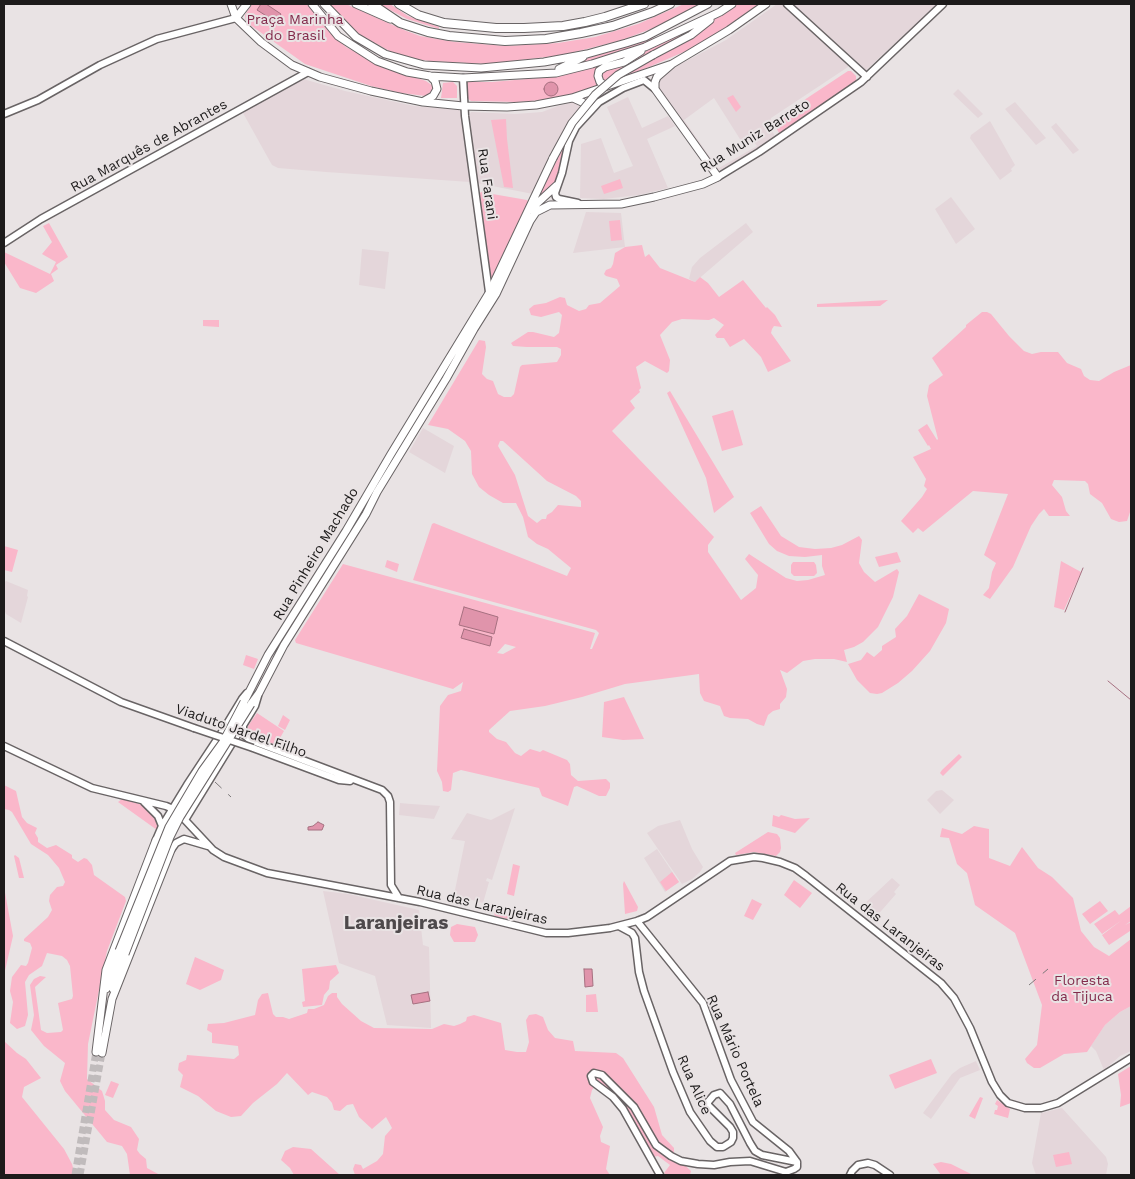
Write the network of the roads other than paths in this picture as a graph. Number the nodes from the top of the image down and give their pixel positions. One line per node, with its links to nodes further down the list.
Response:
1 (231, 4): 16 (main road)
2 (246, 4): 16 (main road)
3 (314, 4): 18 (main road); 24 (main road)
4 (324, 4): 18 (main road)
5 (356, 4): 17 (main road)
6 (372, 4): 17 (highway)
7 (399, 4): 8 (highway)
8 (644, 4)
9 (670, 4): 17 (highway)
10 (708, 4): 21 (main road)
11 (732, 4): 15 (main road)
12 (766, 4): 22 (main road)
13 (787, 4): 27 (street)
14 (943, 4): 27 (street, Rua Muniz Barreto)
15 (720, 12): 19 (main road); 39 (main road, bridge)
16 (236, 18): 23 (main road); 35 (street)
17 (400, 23)
18 (356, 37): 20 (main road)
19 (645, 47): 25 (main road); 29 (main road)
20 (385, 54): 21 (main road); 24 (main road)
21 (587, 54): 25 (main road)
22 (672, 64): 29 (main road); 30 (main road)
23 (308, 72): 32 (main road); 40 (street, Rua Marquês de Abrantes)
24 (406, 72): 26 (main road)
25 (545, 72): 28 (main road)
26 (430, 76): 28 (main road); 32 (main road)
27 (867, 77): 36 (street, Rua Muniz Barreto)
28 (464, 78): 33 (street, Rua Farani)
29 (617, 84): 31 (main road)
30 (655, 89): 34 (street); 36 (main road)
31 (572, 98): 33 (main road); 34 (main road)
32 (423, 102): 33 (main road)
33 (464, 106): 41 (street, Rua Farani)
34 (590, 110): 37 (street)
35 (4, 114)
36 (718, 177): 38 (main road, Rua Muniz Barreto)
37 (556, 186): 38 (street, Rua Muniz Barreto); 39 (main road)
38 (579, 204): 41 (main road)
39 (528, 212): 41 (main road)
40 (4, 243)
41 (492, 293): 43 (main road, Rua Pinheiro Machado); 44 (main road, Rua Pinheiro Machado)
42 (4, 641): 48 (street, Viaduto Jardel Filho, bridge)
43 (251, 689): 45 (main road); 49 (street, Rua Pinheiro Machado)
44 (259, 693): 45 (main road); 46 (street, Rua Pinheiro Machado)
45 (248, 703): 65 (main road, bridge)
46 (243, 726): 48 (street); 51 (street, Rua Pinheiro Machado)
47 (4, 746): 50 (street, Rua das Laranjeiras)
48 (308, 765): 58 (street)
49 (180, 796): 51 (street); 52 (street, Rua Pinheiro Machado)
50 (141, 800): 52 (street, Rua das Laranjeiras); 54 (street)
51 (194, 805): 53 (street, Rua Pinheiro Machado)
52 (173, 809): 53 (street, Rua das Laranjeiras); 54 (street, Rua Pinheiro Machado)
53 (185, 820): 57 (street, Rua das Laranjeiras)
54 (162, 826): 55 (street, Rua Pinheiro Machado)
55 (156, 840): 56 (street); 66 (main road)
56 (171, 850): 57 (street); 67 (main road)
57 (213, 850): 59 (street, Rua das Laranjeiras)
58 (391, 884): 59 (street); 60 (street)
59 (384, 896): 60 (street, Rua das Laranjeiras)
60 (399, 898): 62 (street, Rua das Laranjeiras)
61 (637, 921): 62 (street, Rua das Laranjeiras); 63 (street, Rua Mário Portela); 68 (street, Rua das Laranjeiras)
62 (619, 926): 64 (street)
63 (646, 933): 64 (street); 69 (street, Rua Mário Portela)
64 (635, 938): 70 (street, Rua Alice)
65 (122, 952): 66 (main road); 67 (main road)
66 (104, 996): 67 (main road)
67 (112, 999)
68 (1131, 1058)
69 (784, 1147): 70 (street); 71 (street, Rua Mário Portela)
70 (776, 1158): 71 (street, Rua Alice)
71 (797, 1162): 72 (street)
72 (660, 1175)
73 (850, 1175): 74 (street)
74 (890, 1175)

